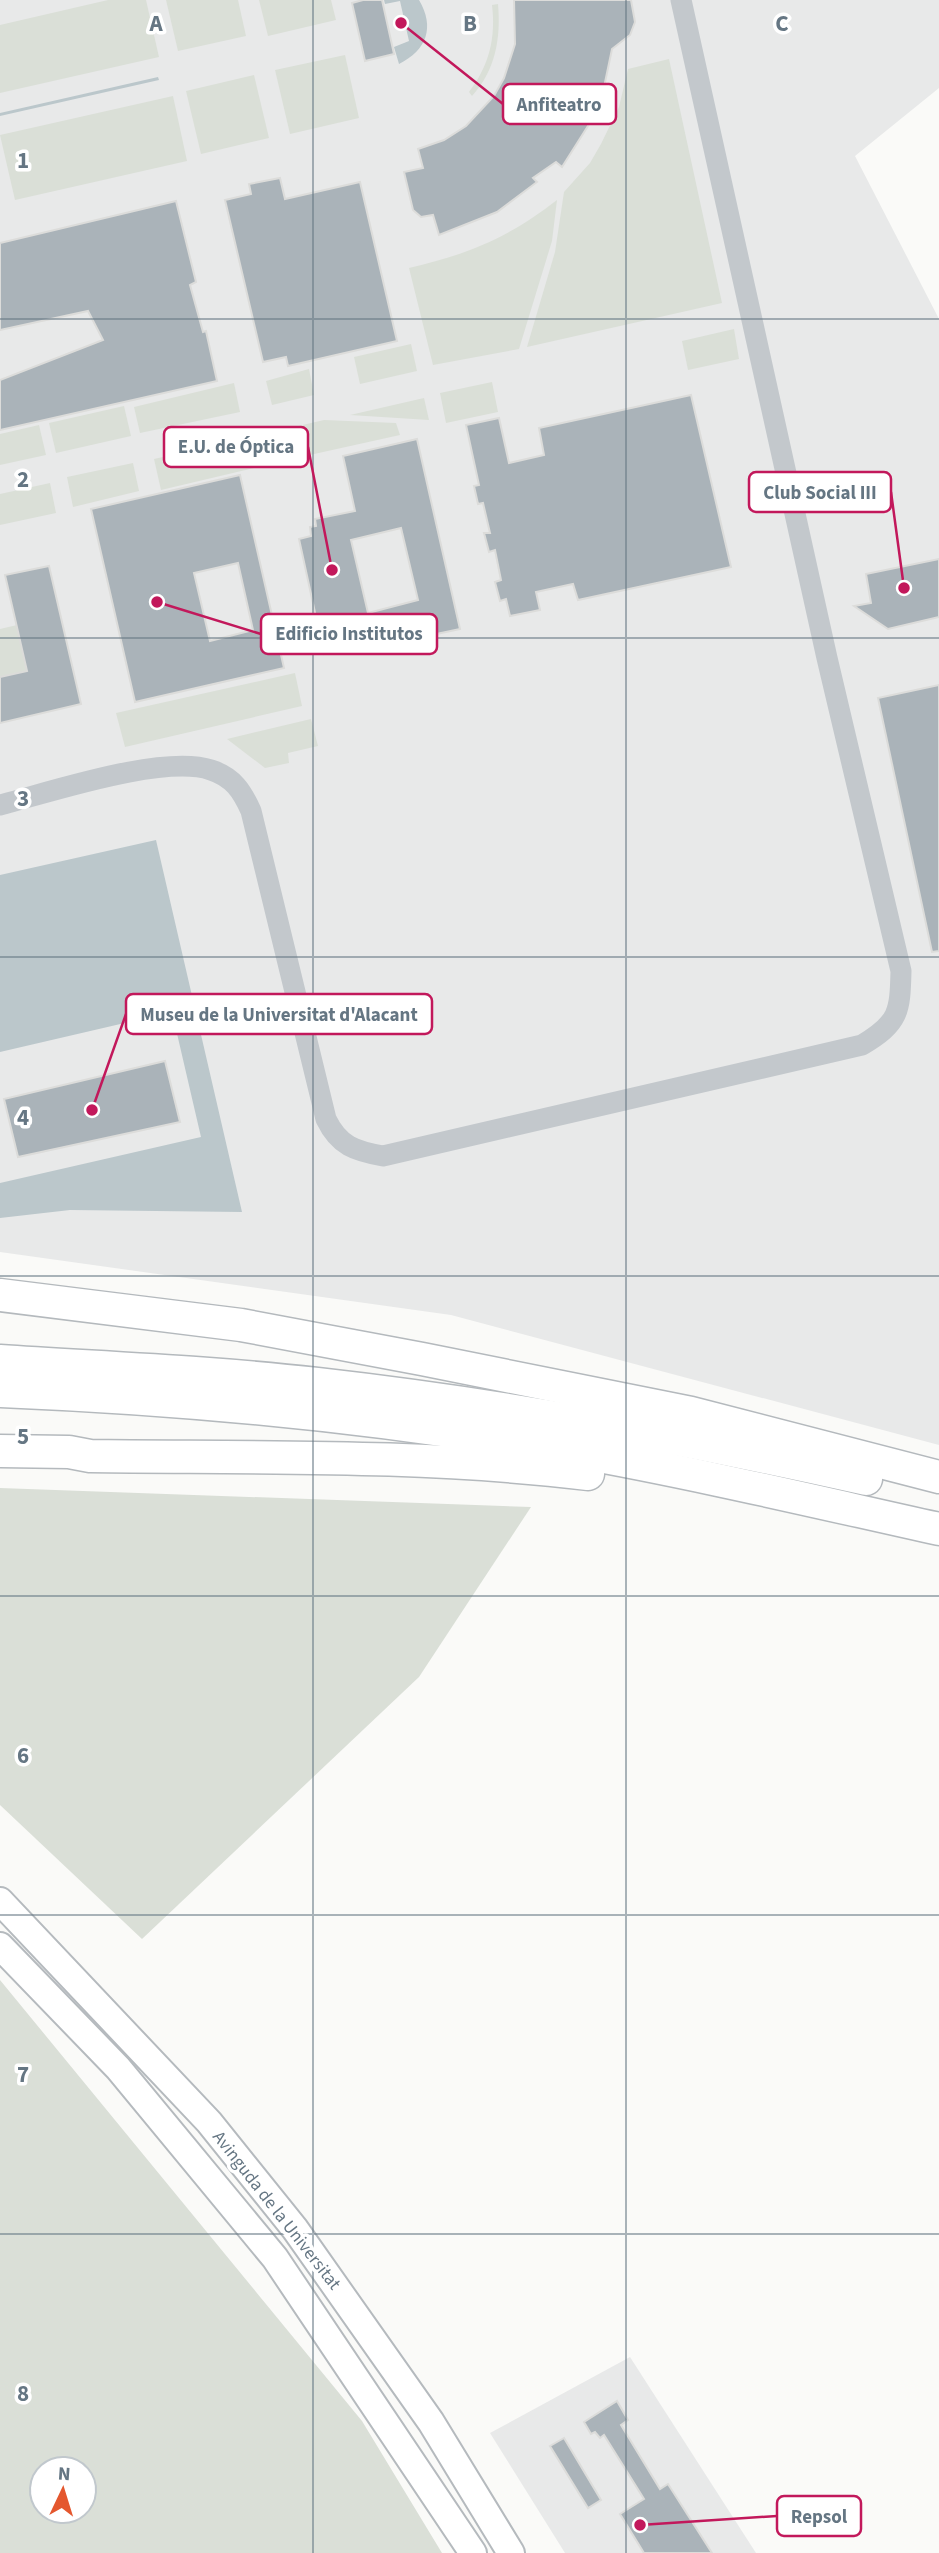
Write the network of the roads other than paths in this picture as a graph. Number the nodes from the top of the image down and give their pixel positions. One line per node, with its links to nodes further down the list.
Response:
1 (681, 0): 2 (street)
2 (0, 805)
3 (0, 1287): 5 (highway)
4 (0, 1294): 5 (highway)
5 (39, 1299): 11 (highway)
6 (0, 1361): 13 (highway)
7 (0, 1391): 12 (highway)
8 (0, 1451): 9 (highway)
9 (90, 1456): 10 (highway); 12 (highway)
10 (0, 1461)
11 (939, 1477)
12 (722, 1480): 14 (highway)
13 (939, 1496)
14 (939, 1529)
15 (0, 1901): 18 (main road, Avinguda de la Universitat)
16 (0, 1946): 17 (main road, Avinguda de la Universitat)
17 (473, 2553)
18 (511, 2553)

